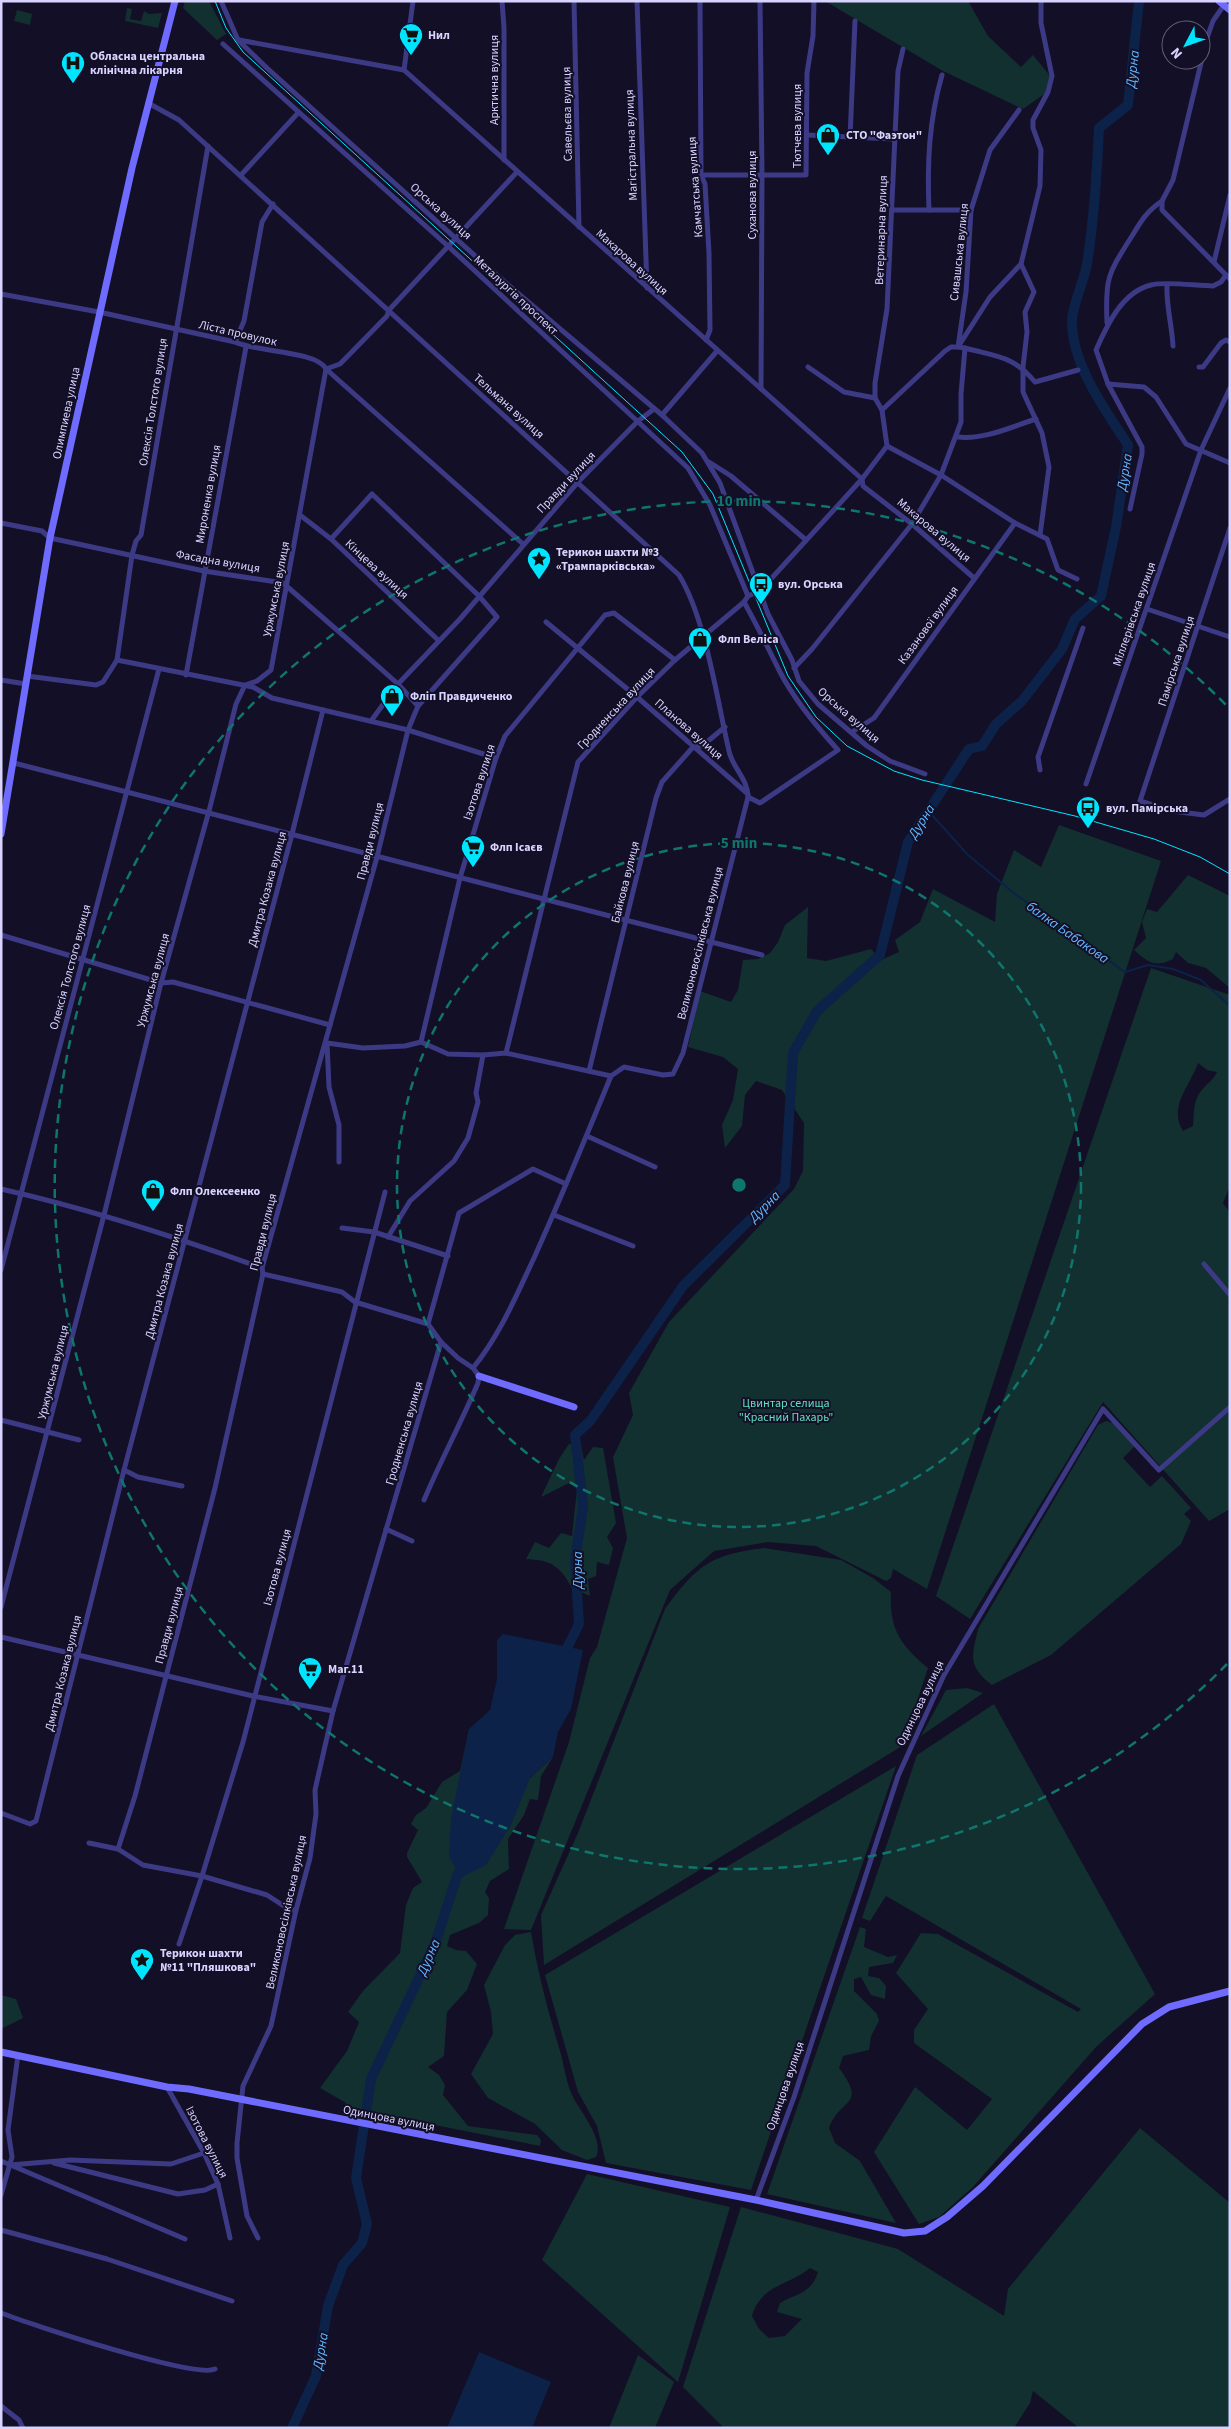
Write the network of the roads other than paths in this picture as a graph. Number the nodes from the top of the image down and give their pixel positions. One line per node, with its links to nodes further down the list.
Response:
1 (175, 1): 18 (main road, Олимпиева улица)
2 (220, 1): 13 (street, Орська вулиця)
3 (413, 1): 16 (street)
4 (502, 1): 25 (street, Арктична вулиця)
5 (574, 1): 36 (street, Савельєва вулиця)
6 (637, 1): 43 (street, Магістральна вулиця)
7 (700, 1): 27 (street, Камчатська вулиця)
8 (760, 1): 29 (street, Суханова вулиця)
9 (814, 1): 21 (street, Тютчева вулиця)
10 (1041, 1): 40 (street)
11 (1224, 5): 31 (street)
12 (855, 21): 22 (street)
13 (238, 40): 16 (street); 37 (street, Орська вулиця)
14 (224, 44): 20 (street, Металургів проспект)
15 (903, 49): 23 (street, Ветеринарна вулиця)
16 (404, 70): 25 (street, Макарова вулиця)
17 (942, 75): 34 (street)
18 (148, 104): 24 (street, Тельмана вулиця); 46 (main road, Олимпиева улица)
19 (1019, 110): 35 (street, Сивашська вулиця)
20 (298, 113): 28 (street); 38 (street, Металургів проспект)
21 (807, 135): 22 (street); 29 (street, Тютчева вулиця)
22 (850, 138): 23 (street)
23 (894, 139): 33 (street, Ветеринарна вулиця)
24 (208, 146): 28 (street, Тельмана вулиця); 48 (street, Олексія Толстого вулиця)
25 (504, 160): 26 (street, Макарова вулиця)
26 (517, 172): 36 (street, Макарова вулиця); 37 (street)
27 (701, 174): 29 (street, Тютчева вулиця); 49 (street, Камчатська вулиця)
28 (241, 175): 32 (street, Тельмана вулиця)
29 (762, 175): 64 (street, Суханова вулиця)
30 (1230, 195): 39 (street)
31 (1162, 201): 39 (street); 47 (street)
32 (273, 204): 45 (street, Тельмана вулиця); 50 (street)
33 (892, 210): 34 (street); 65 (street, Ветеринарна вулиця)
34 (929, 210): 35 (street)
35 (972, 210): 54 (street, Сивашська вулиця)
36 (579, 227): 43 (street, Макарова вулиця)
37 (457, 238): 38 (street); 66 (street, Орська вулиця)
38 (449, 247): 45 (street); 70 (street, Металургів проспект)
39 (1214, 262): 41 (street)
40 (1021, 264): 54 (street); 59 (street)
41 (1228, 277): 42 (street)
42 (1167, 285): 47 (street); 52 (street)
43 (647, 288): 49 (street, Макарова вулиця)
44 (1, 294): 46 (street, Ліста провулок)
45 (389, 310): 60 (street); 78 (street, Тельмана вулиця)
46 (99, 312): 48 (street, Ліста провулок); 86 (main road, Олимпиева улица)
47 (1107, 323): 62 (street)
48 (175, 329): 50 (street, Ліста провулок); 90 (street, Олексія Толстого вулиця)
49 (706, 340): 56 (street, Макарова вулиця)
50 (235, 342): 53 (street, Ліста провулок)
51 (1230, 342): 57 (street)
52 (1173, 346)
53 (246, 347): 60 (street, Ліста провулок); 91 (street, Мироненка вулиця)
54 (958, 347): 55 (street); 67 (street)
55 (965, 348): 59 (street); 71 (street)
56 (717, 351): 64 (street, Макарова вулиця); 68 (street)
57 (1199, 366)
58 (808, 367): 65 (street)
59 (1022, 367): 61 (street); 69 (street)
60 (326, 369): 80 (street, Уржумська вулиця); 89 (street, Ліста провулок)
61 (1078, 370)
62 (1108, 384): 73 (street); 79 (street)
63 (1230, 388): 73 (street, Міллерівська вулиця)
64 (761, 389): 77 (street, Макарова вулиця)
65 (875, 398): 67 (street)
66 (654, 409): 68 (street, Орська вулиця); 70 (street, Правди вулиця)
67 (882, 410): 72 (street)
68 (662, 415): 74 (street, Орська вулиця)
69 (1036, 419): 71 (street); 85 (street)
70 (638, 421): 78 (street, Правди вулиця); 97 (street, Металургів проспект)
71 (958, 437): 76 (street)
72 (887, 446): 76 (street); 77 (street)
73 (1200, 450): 75 (street); 99 (street, Міллерівська вулиця)
74 (709, 462): 88 (street, Орська вулиця); 95 (street, Орська вулиця)
75 (1230, 464)
76 (941, 475): 82 (street); 83 (street)
77 (862, 480): 83 (street, Макарова вулиця); 88 (street)
78 (578, 482): 89 (street, Правди вулиця); 103 (street, Тельмана вулиця)
79 (1130, 509)
80 (300, 515): 87 (street, Кінцева вулиця); 94 (street, Уржумська вулиця)
81 (1, 523): 86 (street, Фасадна вулиця)
82 (1014, 523): 85 (street); 92 (street, Казанової вулиця)
83 (912, 524): 92 (street, Макарова вулиця); 109 (street)
84 (1230, 528): 101 (street, Памірська вулиця)
85 (1040, 535): 93 (street)
86 (50, 538): 90 (street, Фасадна вулиця); 113 (main road, Олимпиева улица)
87 (331, 539): 96 (street); 105 (street, Кінцева вулиця)
88 (806, 540): 95 (street)
89 (523, 544): 96 (street, Правди вулиця)
90 (132, 555): 91 (street, Фасадна вулиця); 107 (street, Олексія Толстого вулиця)
91 (204, 571): 94 (street, Фасадна вулиця); 111 (street, Мироненка вулиця)
92 (974, 578): 122 (street, Казанової вулиця)
93 (1076, 579)
94 (287, 586): 114 (street, Фасадна вулиця); 115 (street, Уржумська вулиця)
95 (760, 591): 97 (street); 109 (street, Орська вулиця)
96 (479, 596): 105 (street, Правди вулиця); 117 (street, Правди вулиця)
97 (748, 596): 98 (street, Гродненська вулиця)
98 (744, 602): 103 (street, Гродненська вулиця); 130 (street)
99 (1147, 609): 101 (street); 128 (street, Міллерівська вулиця)
100 (546, 622): 106 (street, Планова вулиця)
101 (1198, 626): 104 (street); 131 (street, Памірська вулиця)
102 (1083, 628): 126 (street)
103 (702, 637): 108 (street, Гродненська вулиця); 120 (street, Тельмана вулиця)
104 (1230, 637)
105 (438, 640): 114 (street, Правди вулиця)
106 (577, 647): 108 (street, Ізотова вулиця); 116 (street, Планова вулиця); 124 (street, Ізотова вулиця)
107 (117, 660): 110 (street); 113 (street)
108 (675, 660): 116 (street, Гродненська вулиця)
109 (794, 668): 122 (street, Орська вулиця)
110 (159, 669): 111 (street); 129 (street, Олексія Толстого вулиця)
111 (186, 675): 115 (street)
112 (1, 680): 113 (street)
113 (27, 680): 125 (main road, Олимпиева улица)
114 (398, 684): 117 (street, Фасадна вулиця); 119 (street, Правди вулиця)
115 (245, 685): 118 (street); 132 (street, Уржумська вулиця)
116 (637, 697): 123 (street, Планова вулиця); 137 (street, Гродненська вулиця)
117 (418, 706): 121 (street, Правди вулиця)
118 (323, 710): 119 (street); 134 (street, Дмитра Козака вулиця)
119 (371, 721): 121 (street)
120 (725, 727): 123 (street, Байкова вулиця); 130 (street, Тельмана вулиця)
121 (408, 730): 124 (street); 135 (street, Правди вулиця)
122 (852, 732): 127 (street, Орська вулиця)
123 (694, 746): 130 (street, Планова вулиця); 138 (street, Байкова вулиця)
124 (496, 758): 136 (street, Ізотова вулиця)
125 (14, 762): 129 (street); 133 (main road, Олимпиева улица)
126 (1040, 770)
127 (925, 774)
128 (1086, 784)
129 (128, 790): 132 (street); 142 (street, Олексія Толстого вулиця)
130 (748, 795): 140 (street, Великоновосілківська вулиця)
131 (1230, 799)
132 (209, 811): 134 (street); 143 (street, Уржумська вулиця)
133 (1, 834)
134 (292, 834): 135 (street); 144 (street, Дмитра Козака вулиця)
135 (378, 857): 136 (street); 145 (street, Правди вулиця)
136 (460, 878): 137 (street); 146 (street, Ізотова вулиця)
137 (544, 900): 138 (street); 148 (street, Гродненська вулиця)
138 (626, 922): 140 (street); 150 (street, Байкова вулиця)
139 (1, 935): 142 (street)
140 (709, 942): 141 (street); 151 (street, Великоновосілківська вулиця)
141 (762, 955)
142 (82, 959): 143 (street); 158 (street, Олексія Толстого вулиця)
143 (161, 983): 144 (street); 159 (street, Уржумська вулиця)
144 (247, 1001): 145 (street); 164 (street, Дмитра Козака вулиця)
145 (330, 1025): 147 (street, Правди вулиця)
146 (421, 1042): 147 (street); 149 (street)
147 (327, 1043): 153 (street); 169 (street, Правди вулиця)
148 (506, 1053): 149 (street); 150 (street)
149 (483, 1055): 163 (street)
150 (589, 1071): 151 (street)
151 (612, 1076): 152 (street)
152 (587, 1136): 154 (street); 155 (street)
153 (339, 1162)
154 (655, 1166)
155 (566, 1184): 160 (street); 166 (street)
156 (1, 1188): 158 (street)
157 (385, 1192): 162 (street, Ізотова вулиця)
158 (21, 1193): 159 (street); 168 (street, Олексія Толстого вулиця)
159 (104, 1215): 164 (street); 179 (street, Уржумська вулиця)
160 (554, 1215): 165 (street); 174 (street)
161 (342, 1228): 162 (street)
162 (374, 1232): 163 (street); 171 (street, Ізотова вулиця)
163 (388, 1237): 166 (street)
164 (185, 1240): 169 (street); 181 (street, Дмитра Козака вулиця)
165 (634, 1246)
166 (448, 1256): 172 (street)
167 (1204, 1264): 170 (street)
168 (1, 1270)
169 (262, 1271): 171 (street); 189 (street, Правди вулиця)
170 (1230, 1296)
171 (355, 1302): 172 (street); 190 (street, Ізотова вулиця)
172 (428, 1324): 173 (street)
173 (441, 1342): 174 (street); 184 (street, Гродненська вулиця)
174 (473, 1368): 175 (street)
175 (479, 1376): 176 (main road); 183 (street)
176 (574, 1406)
177 (1230, 1407): 211 (street, Одинцова вулиця)
178 (1, 1420): 179 (street)
179 (48, 1432): 180 (street); 186 (street, Уржумська вулиця)
180 (79, 1440)
181 (124, 1470): 182 (street); 188 (street, Дмитра Козака вулиця)
182 (182, 1486)
183 (424, 1500)
184 (386, 1529): 185 (street); 191 (street, Великоновосілківська вулиця)
185 (412, 1541)
186 (1, 1607)
187 (1, 1637): 188 (street)
188 (77, 1656): 189 (street); 192 (street, Дмитра Козака вулиця)
189 (166, 1676): 190 (street); 194 (street, Правди вулиця)
190 (253, 1696): 191 (street); 195 (street, Ізотова вулиця)
191 (333, 1711): 196 (street, Великоновосілківська вулиця)
192 (1, 1813)
193 (89, 1843): 194 (street)
194 (118, 1849): 195 (street)
195 (202, 1876): 196 (street); 197 (street, Ізотова вулиця)
196 (296, 1910): 202 (street, Великоновосілківська вулиця)
197 (179, 1944)
198 (1230, 1991): 211 (main road, Одинцова вулиця)
199 (1, 2052): 200 (main road, Одинцова вулиця)
200 (18, 2055): 201 (main road, Одинцова вулиця); 207 (street)
201 (167, 2087): 202 (main road, Одинцова вулиця); 203 (street, Ізотова вулиця)
202 (241, 2099): 211 (main road, Одинцова вулиця); 214 (street, Великоновосілківська вулиця)
203 (204, 2153): 206 (street); 209 (street, Ізотова вулиця)
204 (1, 2161): 207 (street)
205 (47, 2161): 206 (street); 207 (street); 208 (street)
206 (95, 2161): 208 (street)
207 (10, 2165): 210 (street); 215 (street)
208 (91, 2173): 209 (street)
209 (218, 2184): 213 (street, Ізотова вулиця)
210 (1, 2195)
211 (756, 2200)
212 (1, 2230): 216 (street)
213 (230, 2238)
214 (258, 2238)
215 (185, 2239)
216 (232, 2301)
217 (1, 2314): 218 (street)
218 (214, 2369)
219 (1, 2406): 220 (street)
220 (23, 2428)

